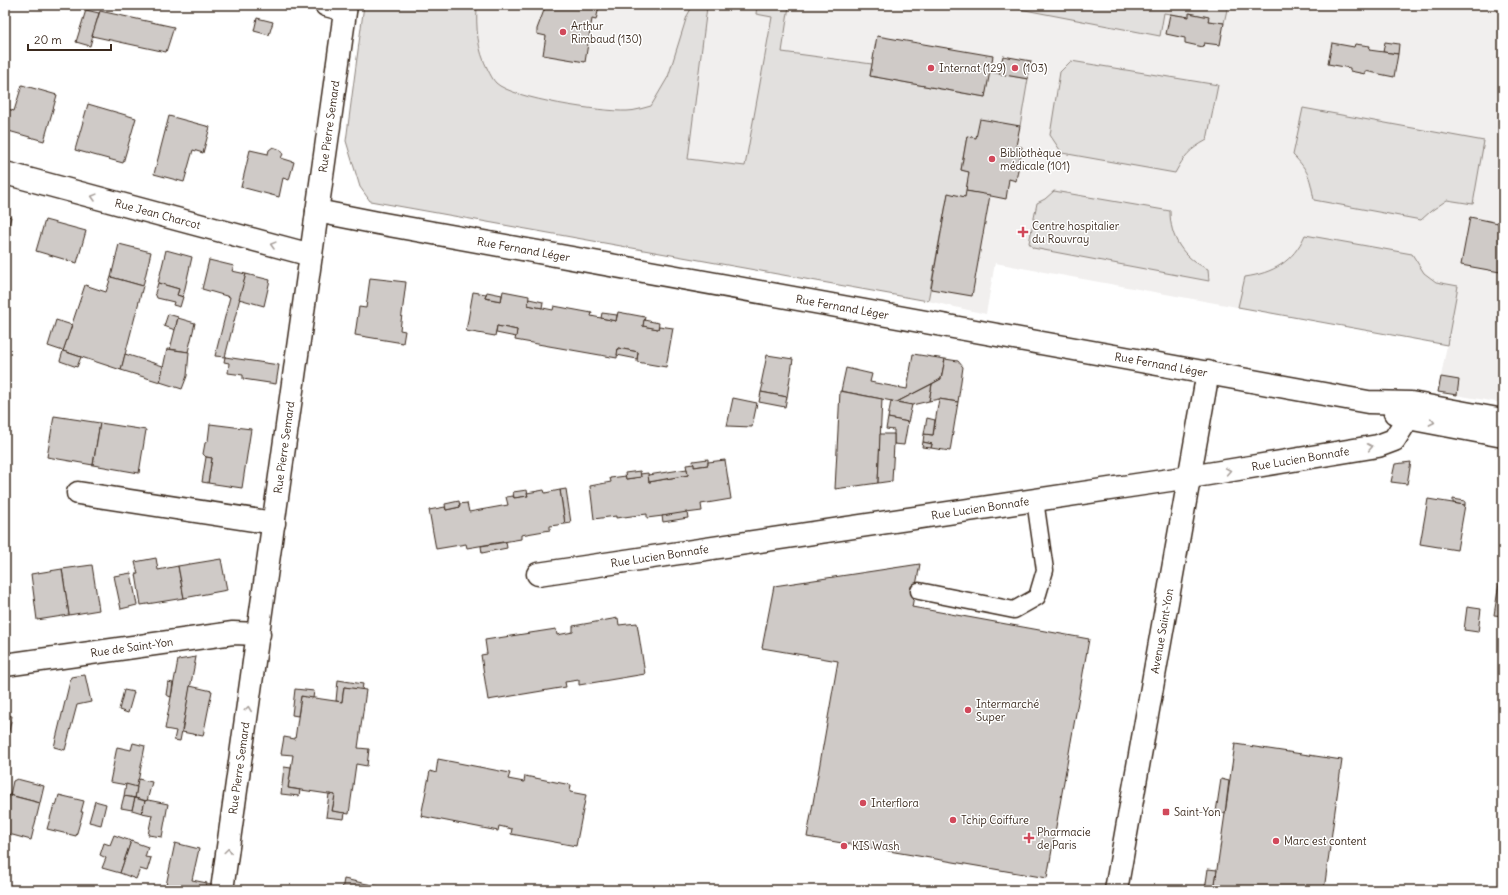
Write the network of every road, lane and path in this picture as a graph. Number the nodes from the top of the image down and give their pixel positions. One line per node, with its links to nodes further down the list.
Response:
1 (339, 7): 3 (street, Rue Pierre Semard)
2 (5, 173): 4 (street, Rue Jean Charcot, one-way to 2)
3 (317, 211): 4 (street, Rue Pierre Semard); 5 (street, Rue Fernand Léger)
4 (311, 255): 13 (street, Rue Pierre Semard)
5 (1208, 372): 6 (street, Rue Fernand Léger); 10 (street, Avenue Saint-Yon)
6 (1368, 402): 7 (street, Rue Fernand Léger); 8 (street, Rue Fernand Léger)
7 (1408, 418): 9 (street, Rue Fernand Léger, one-way to 9); 10 (street, Rue Lucien Bonnafe, one-way to 7)
8 (1503, 420)
9 (1503, 436)
10 (1190, 478): 12 (street, Rue Lucien Bonnafe); 19 (street, Avenue Saint-Yon)
11 (78, 493): 13 (street)
12 (1035, 500): 14 (street, Rue Lucien Bonnafe); 15 (lane)
13 (274, 523): 16 (street, Rue Pierre Semard)
14 (538, 574)
15 (919, 592)
16 (259, 634): 17 (street, Rue de Saint-Yon); 18 (street, Rue Pierre Semard, one-way to 16)
17 (5, 665)
18 (222, 890)
19 (1116, 890)

